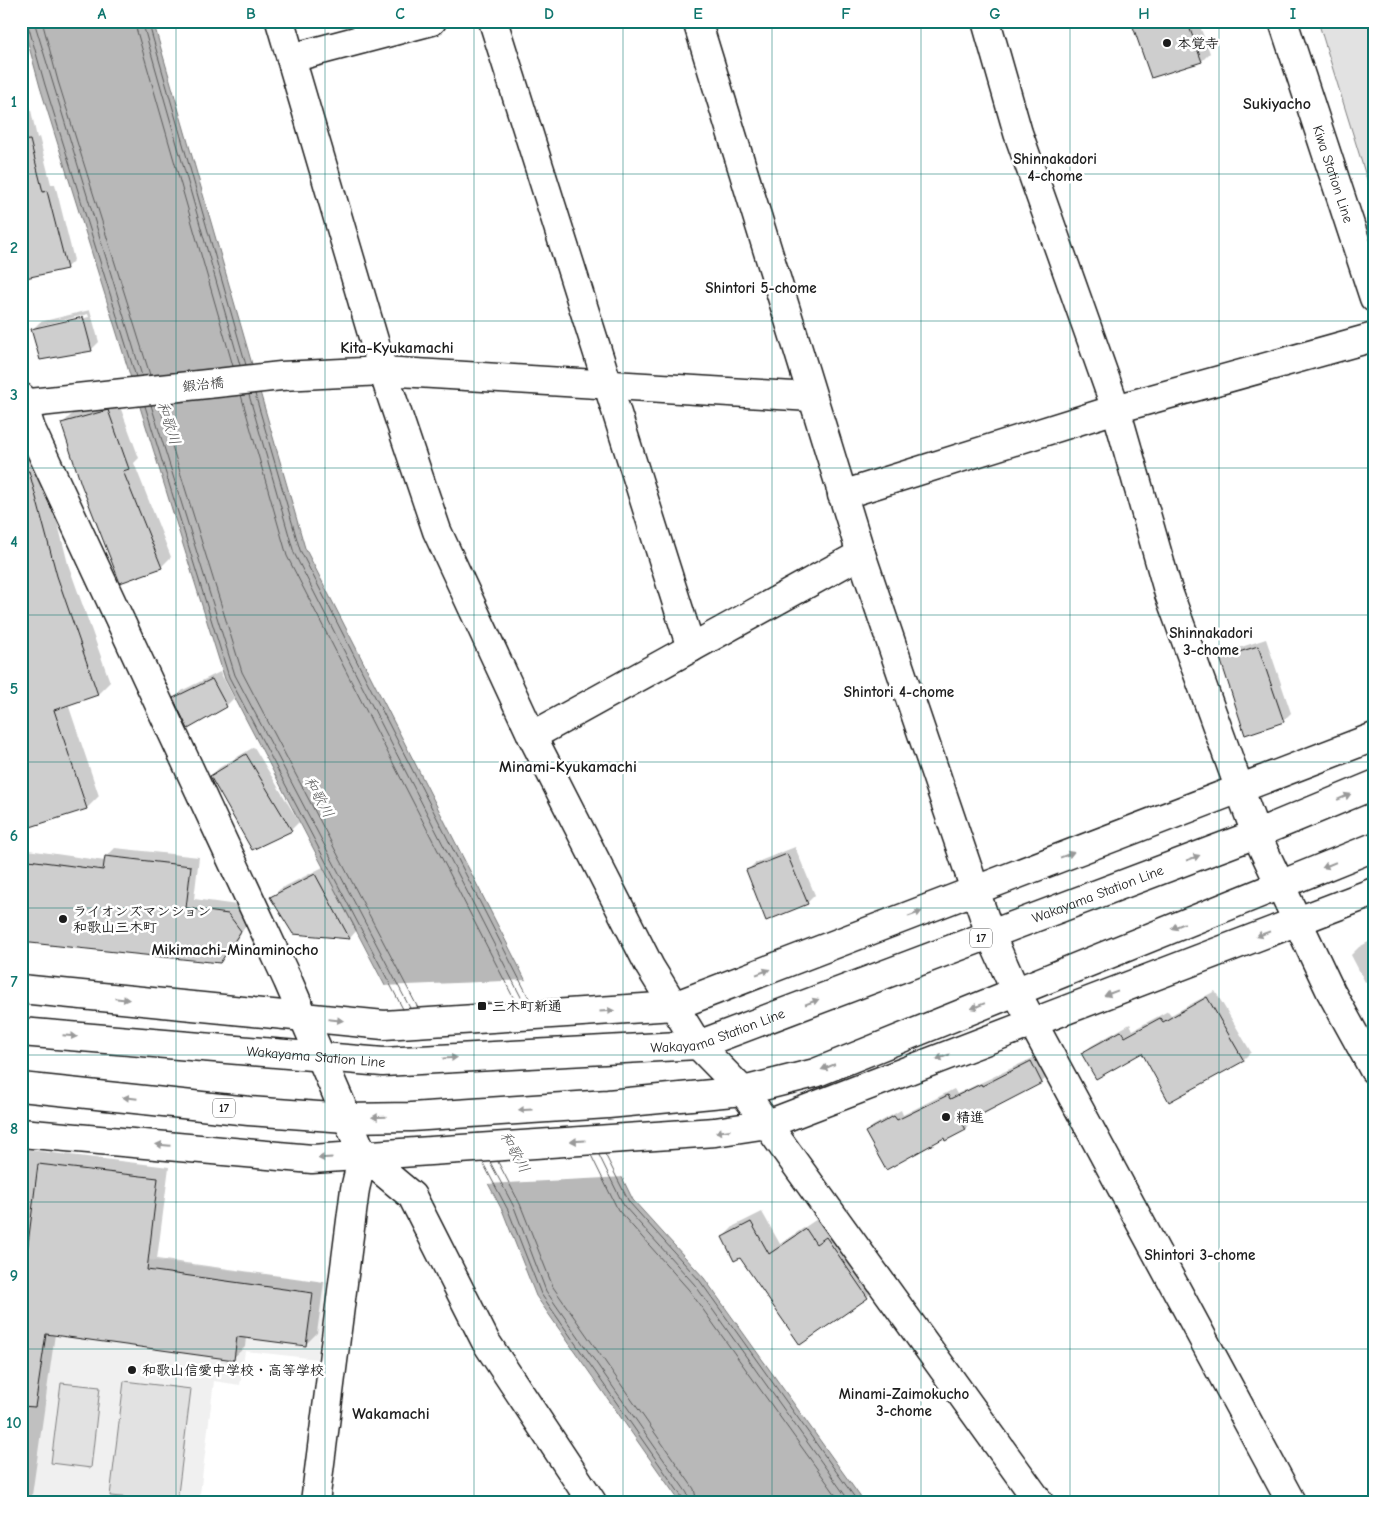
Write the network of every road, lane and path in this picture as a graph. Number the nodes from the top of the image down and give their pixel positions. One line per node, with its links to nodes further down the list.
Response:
1 (280, 21): 7 (street)
2 (432, 21): 7 (street)
3 (493, 21): 11 (street)
4 (697, 21): 12 (street)
5 (986, 21): 14 (street)
6 (1283, 21): 8 (street, Kiwa Station Line)
7 (291, 58): 10 (street)
8 (1374, 298)
9 (1374, 337): 14 (street)
10 (383, 371): 11 (street, 鍜治橋); 13 (street, 鍜治橋); 18 (street)
11 (608, 385): 12 (street, 鍜治橋); 17 (street)
12 (811, 396): 15 (street)
13 (22, 402): 32 (street)
14 (1116, 409): 15 (street); 21 (street)
15 (842, 495): 16 (street)
16 (861, 554): 17 (street); 25 (street)
17 (691, 648): 18 (street)
18 (532, 736): 31 (street)
19 (1374, 737): 21 (street)
20 (1374, 785): 22 (street, Wakayama Station Line / 17, one-way to 20)
21 (1240, 789): 22 (street); 25 (street, one-way to 21)
22 (1256, 834): 24 (street); 28 (street, Wakayama Station Line / 17, one-way to 22)
23 (1374, 847): 24 (street, 17, one-way to 24)
24 (1278, 886): 27 (street); 30 (street, 17, one-way to 30)
25 (975, 890): 28 (street); 31 (street, one-way to 25)
26 (1374, 892): 27 (street)
27 (1296, 922): 33 (street, one-way to 33); 37 (street)
28 (990, 934): 30 (street); 35 (street, Wakayama Station Line / 17, one-way to 28)
29 (21, 989): 32 (street, one-way to 32)
30 (1015, 990): 33 (street); 39 (street, 17, one-way to 39)
31 (674, 1006): 32 (street, one-way to 31); 35 (street)
32 (303, 1017): 36 (street)
33 (1033, 1023): 41 (street, one-way to 41); 47 (street)
34 (21, 1032): 36 (street, Wakayama Station Line / 17, one-way to 36)
35 (698, 1045): 36 (street, Wakayama Station Line / 17, one-way to 35); 39 (street)
36 (320, 1057): 40 (street)
37 (1374, 1070)
38 (21, 1087): 40 (street, 17, one-way to 38)
39 (743, 1091): 40 (street, 17, one-way to 40); 41 (street)
40 (346, 1118): 43 (street)
41 (768, 1124): 43 (street, one-way to 43); 46 (street)
42 (21, 1133): 43 (street, one-way to 42)
43 (363, 1155): 44 (street); 45 (street)
44 (316, 1502)
45 (592, 1502)
46 (1039, 1502)
47 (1292, 1502)

